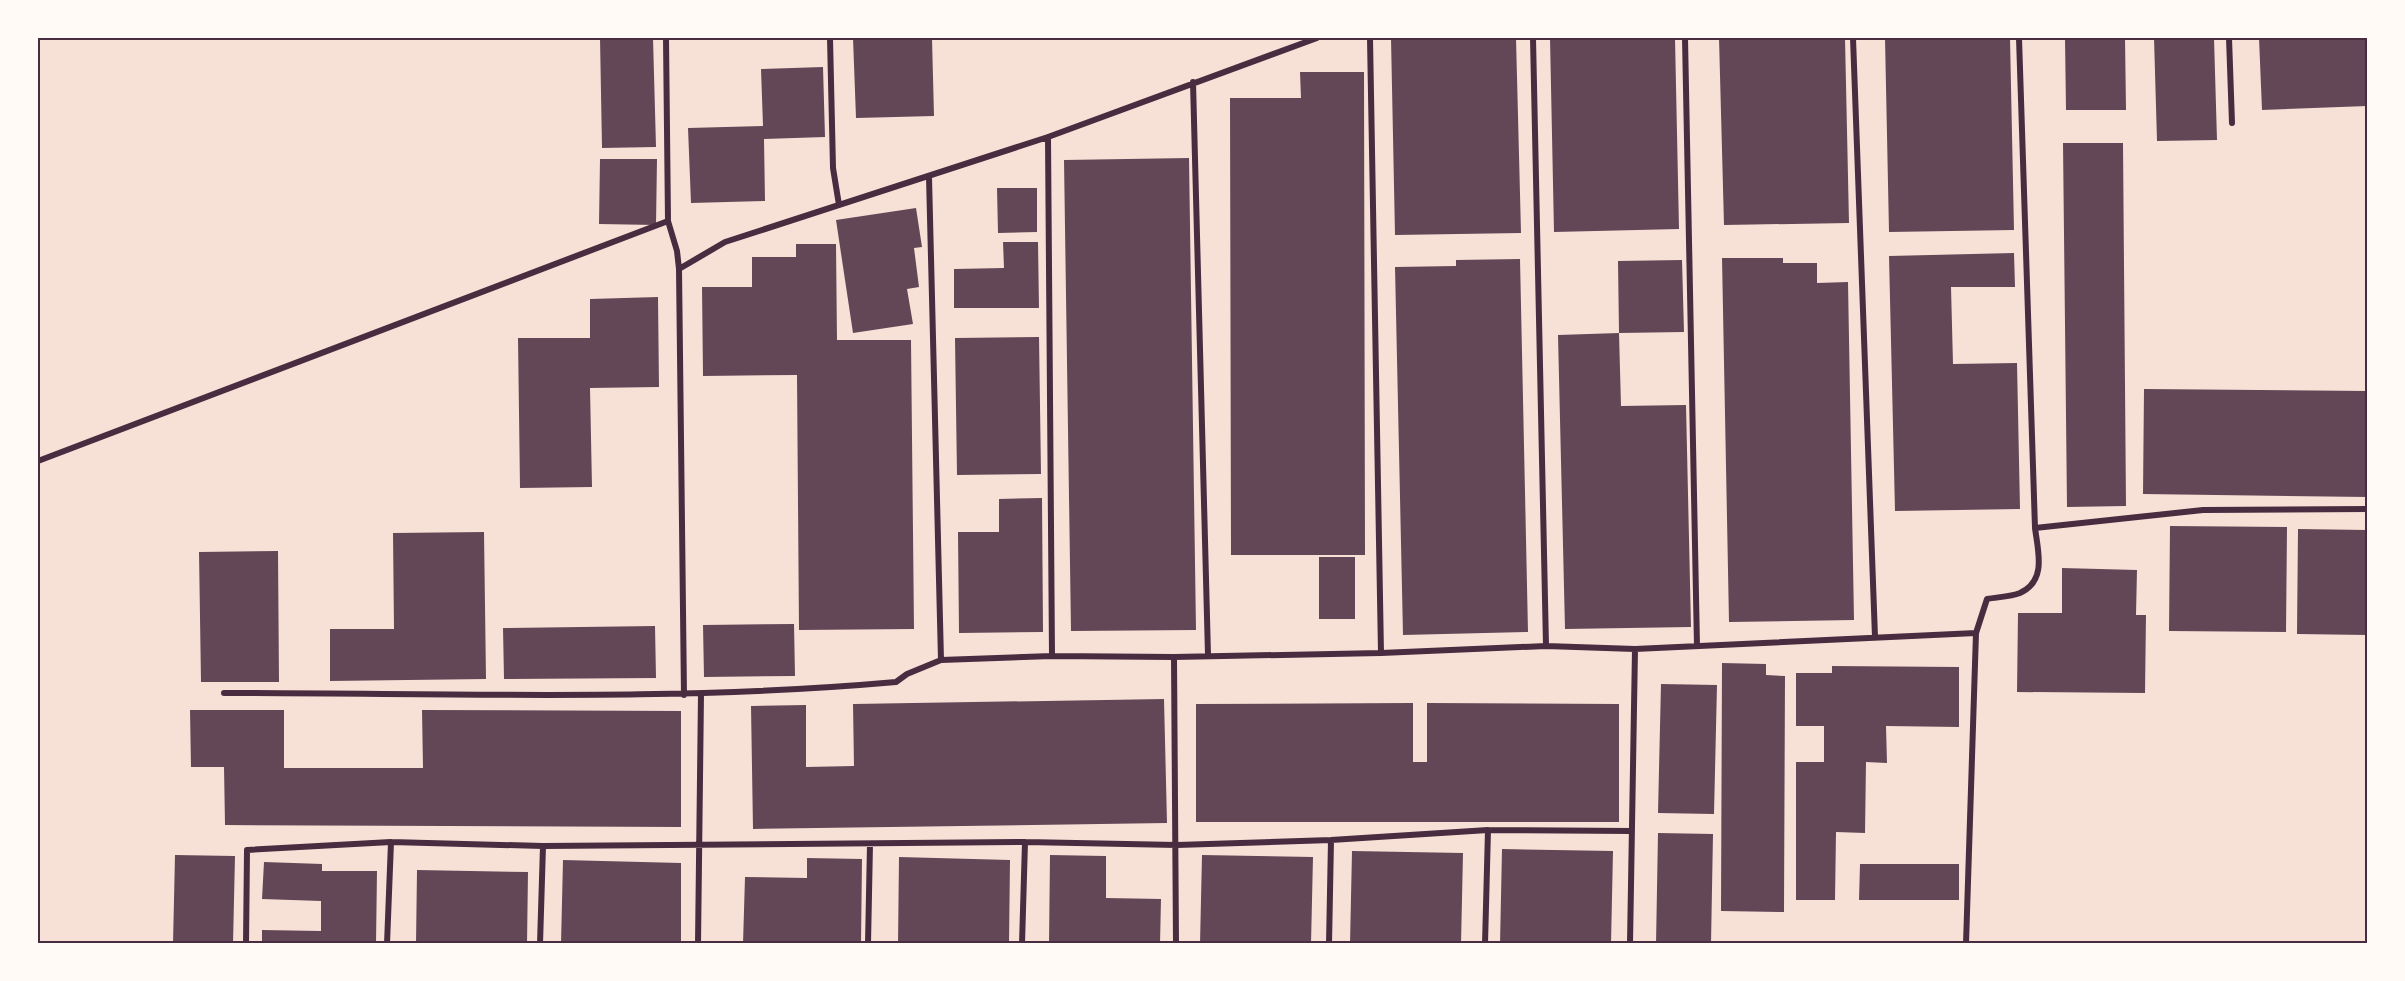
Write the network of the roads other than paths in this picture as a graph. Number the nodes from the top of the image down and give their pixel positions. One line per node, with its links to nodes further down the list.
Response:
1 (666, 38): 15 (street)
2 (830, 38): 14 (street)
3 (1317, 38): 10 (street)
4 (1370, 38): 25 (street)
5 (1533, 38): 22 (street)
6 (1685, 38): 23 (street)
7 (1853, 38): 21 (street)
8 (2019, 38): 19 (street)
9 (2229, 38): 11 (street)
10 (1193, 82): 12 (street); 26 (street)
11 (2232, 123)
12 (1048, 137): 13 (street); 27 (street)
13 (928, 177): 14 (street); 29 (street)
14 (839, 202): 16 (street)
15 (668, 221): 16 (street); 17 (street)
16 (679, 269): 32 (street)
17 (38, 461)
18 (2367, 509): 19 (street)
19 (2035, 528): 20 (street)
20 (1976, 633): 21 (street); 52 (street)
21 (1875, 637): 23 (street)
22 (1546, 646): 24 (street); 25 (street)
23 (1697, 646): 24 (street)
24 (1635, 649): 34 (street)
25 (1381, 653): 26 (street)
26 (1208, 655): 28 (street)
27 (1052, 656): 28 (street); 29 (street)
28 (1174, 657): 40 (street)
29 (941, 660): 31 (street)
30 (224, 693): 32 (street)
31 (701, 694): 32 (street); 39 (street)
32 (684, 695)
33 (1488, 830): 34 (street); 35 (street); 50 (street)
34 (1632, 831): 51 (street)
35 (1331, 840): 40 (street); 49 (street)
36 (391, 842): 41 (street); 42 (street); 43 (street)
37 (1025, 842): 38 (street); 40 (street); 47 (street)
38 (870, 844): 39 (street); 46 (street)
39 (698, 845): 41 (street); 45 (street)
40 (1177, 845): 48 (street)
41 (543, 846): 44 (street)
42 (246, 944)
43 (387, 944)
44 (540, 944)
45 (698, 944)
46 (868, 944)
47 (1022, 944)
48 (1176, 944)
49 (1329, 944)
50 (1485, 944)
51 (1630, 944)
52 (1966, 944)

